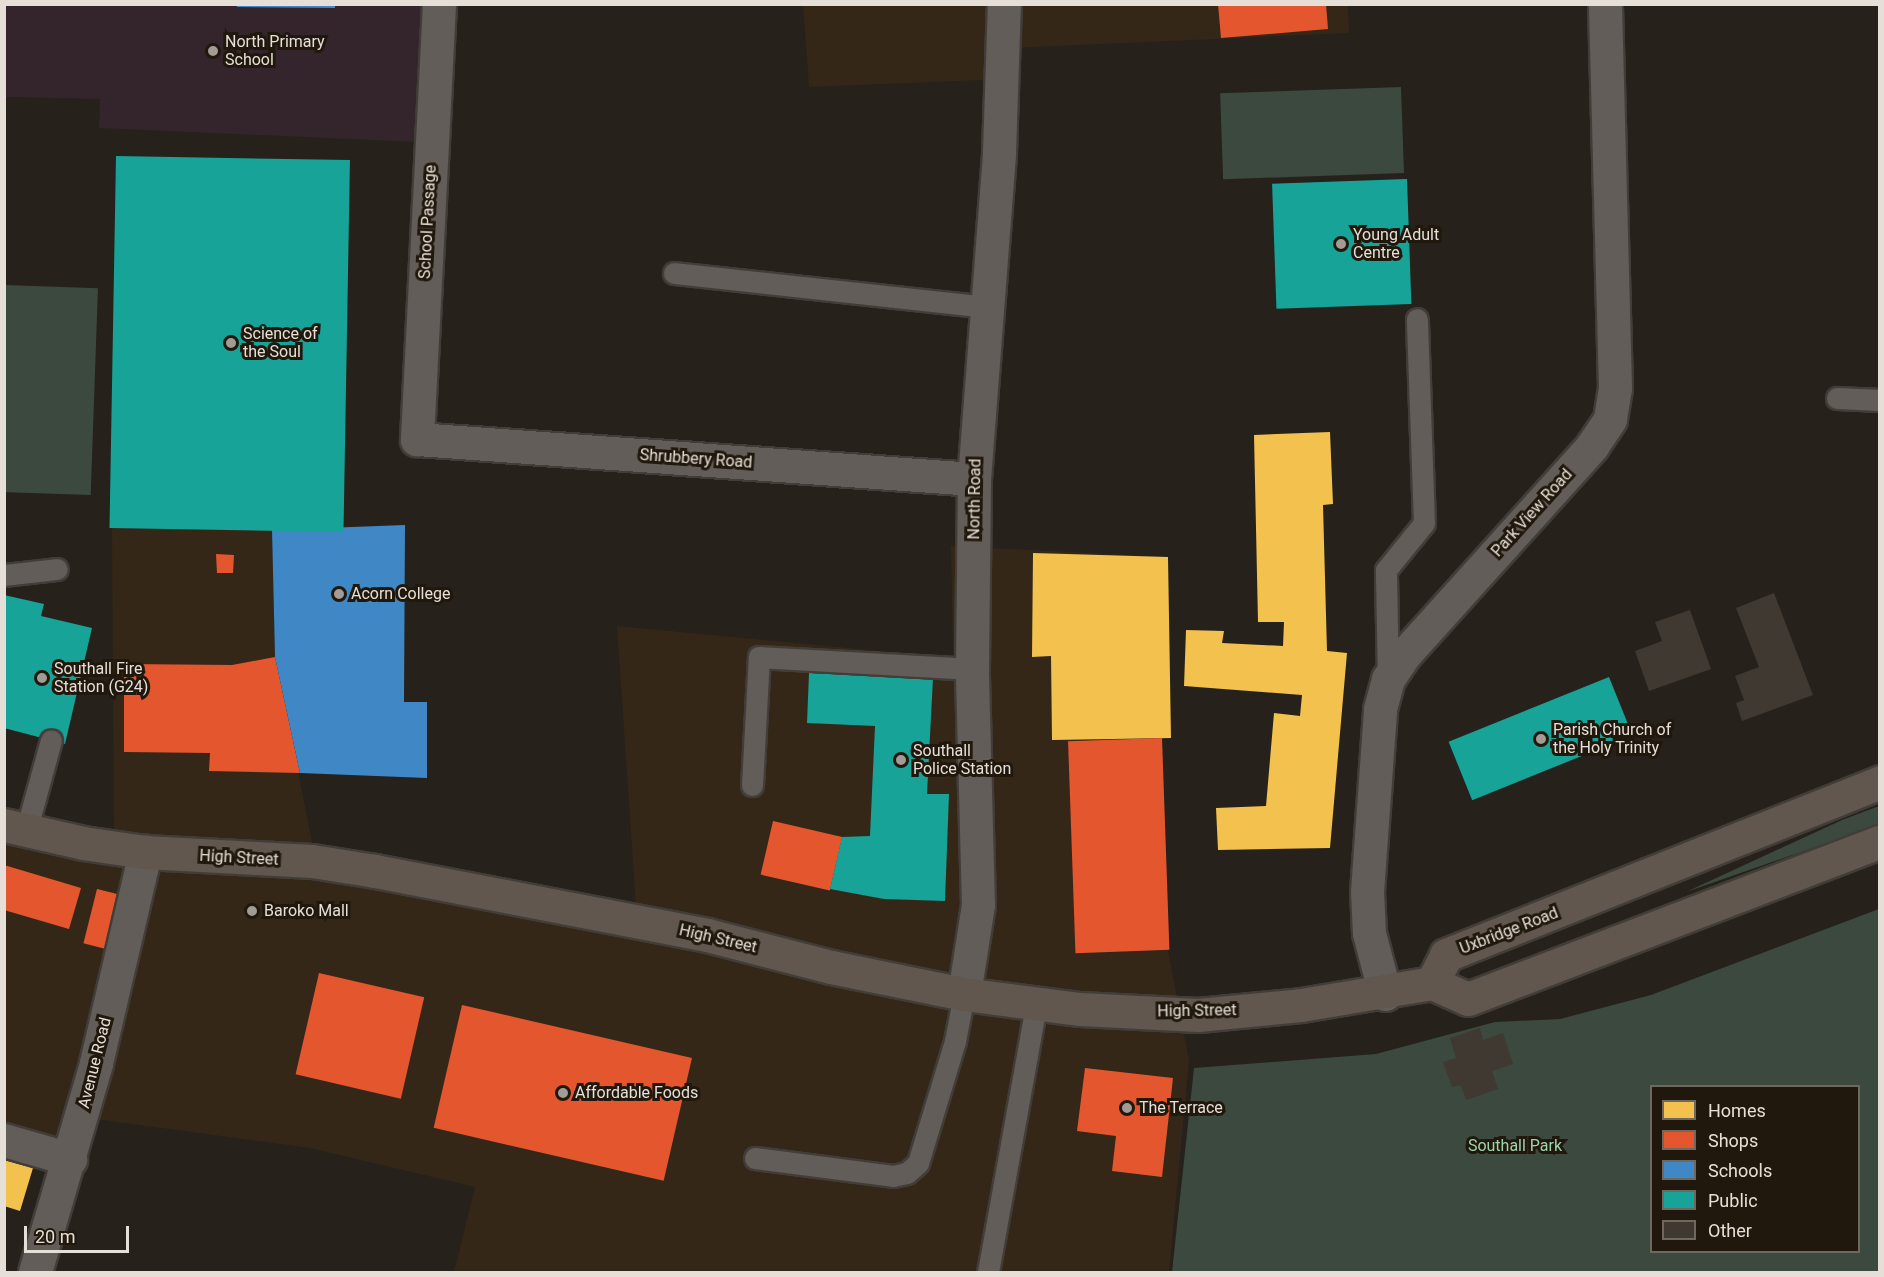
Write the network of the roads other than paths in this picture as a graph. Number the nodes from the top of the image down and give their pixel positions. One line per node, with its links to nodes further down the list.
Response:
1 (440, 4): 9 (street, School Passage)
2 (1004, 4): 5 (street, North Road)
3 (1605, 4): 14 (street, Park View Road)
4 (674, 273): 5 (lane)
5 (986, 307): 10 (street, North Road)
6 (1417, 318): 14 (lane)
7 (1836, 398): 8 (lane)
8 (1880, 400)
9 (417, 439): 10 (street, Shrubbery Road)
10 (974, 479): 13 (street, North Road)
11 (57, 569): 12 (lane)
12 (4, 575)
13 (972, 669): 17 (lane); 22 (street, North Road)
14 (1388, 679): 23 (street, Park View Road)
15 (51, 740): 18 (lane)
16 (1880, 782): 21 (main road, Uxbridge Road)
17 (753, 786)
18 (15, 828): 20 (main road, High Street)
19 (1880, 842): 21 (main road)
20 (145, 852): 22 (main road, High Street); 27 (street, Avenue Road)
21 (1432, 982): 23 (main road, High Street)
22 (964, 994): 24 (main road, High Street); 26 (lane)
23 (1385, 994): 24 (main road, High Street)
24 (1036, 1004): 29 (lane)
25 (4, 1140): 27 (street)
26 (755, 1158)
27 (70, 1159): 28 (street, Avenue Road)
28 (38, 1272)
29 (988, 1272)

